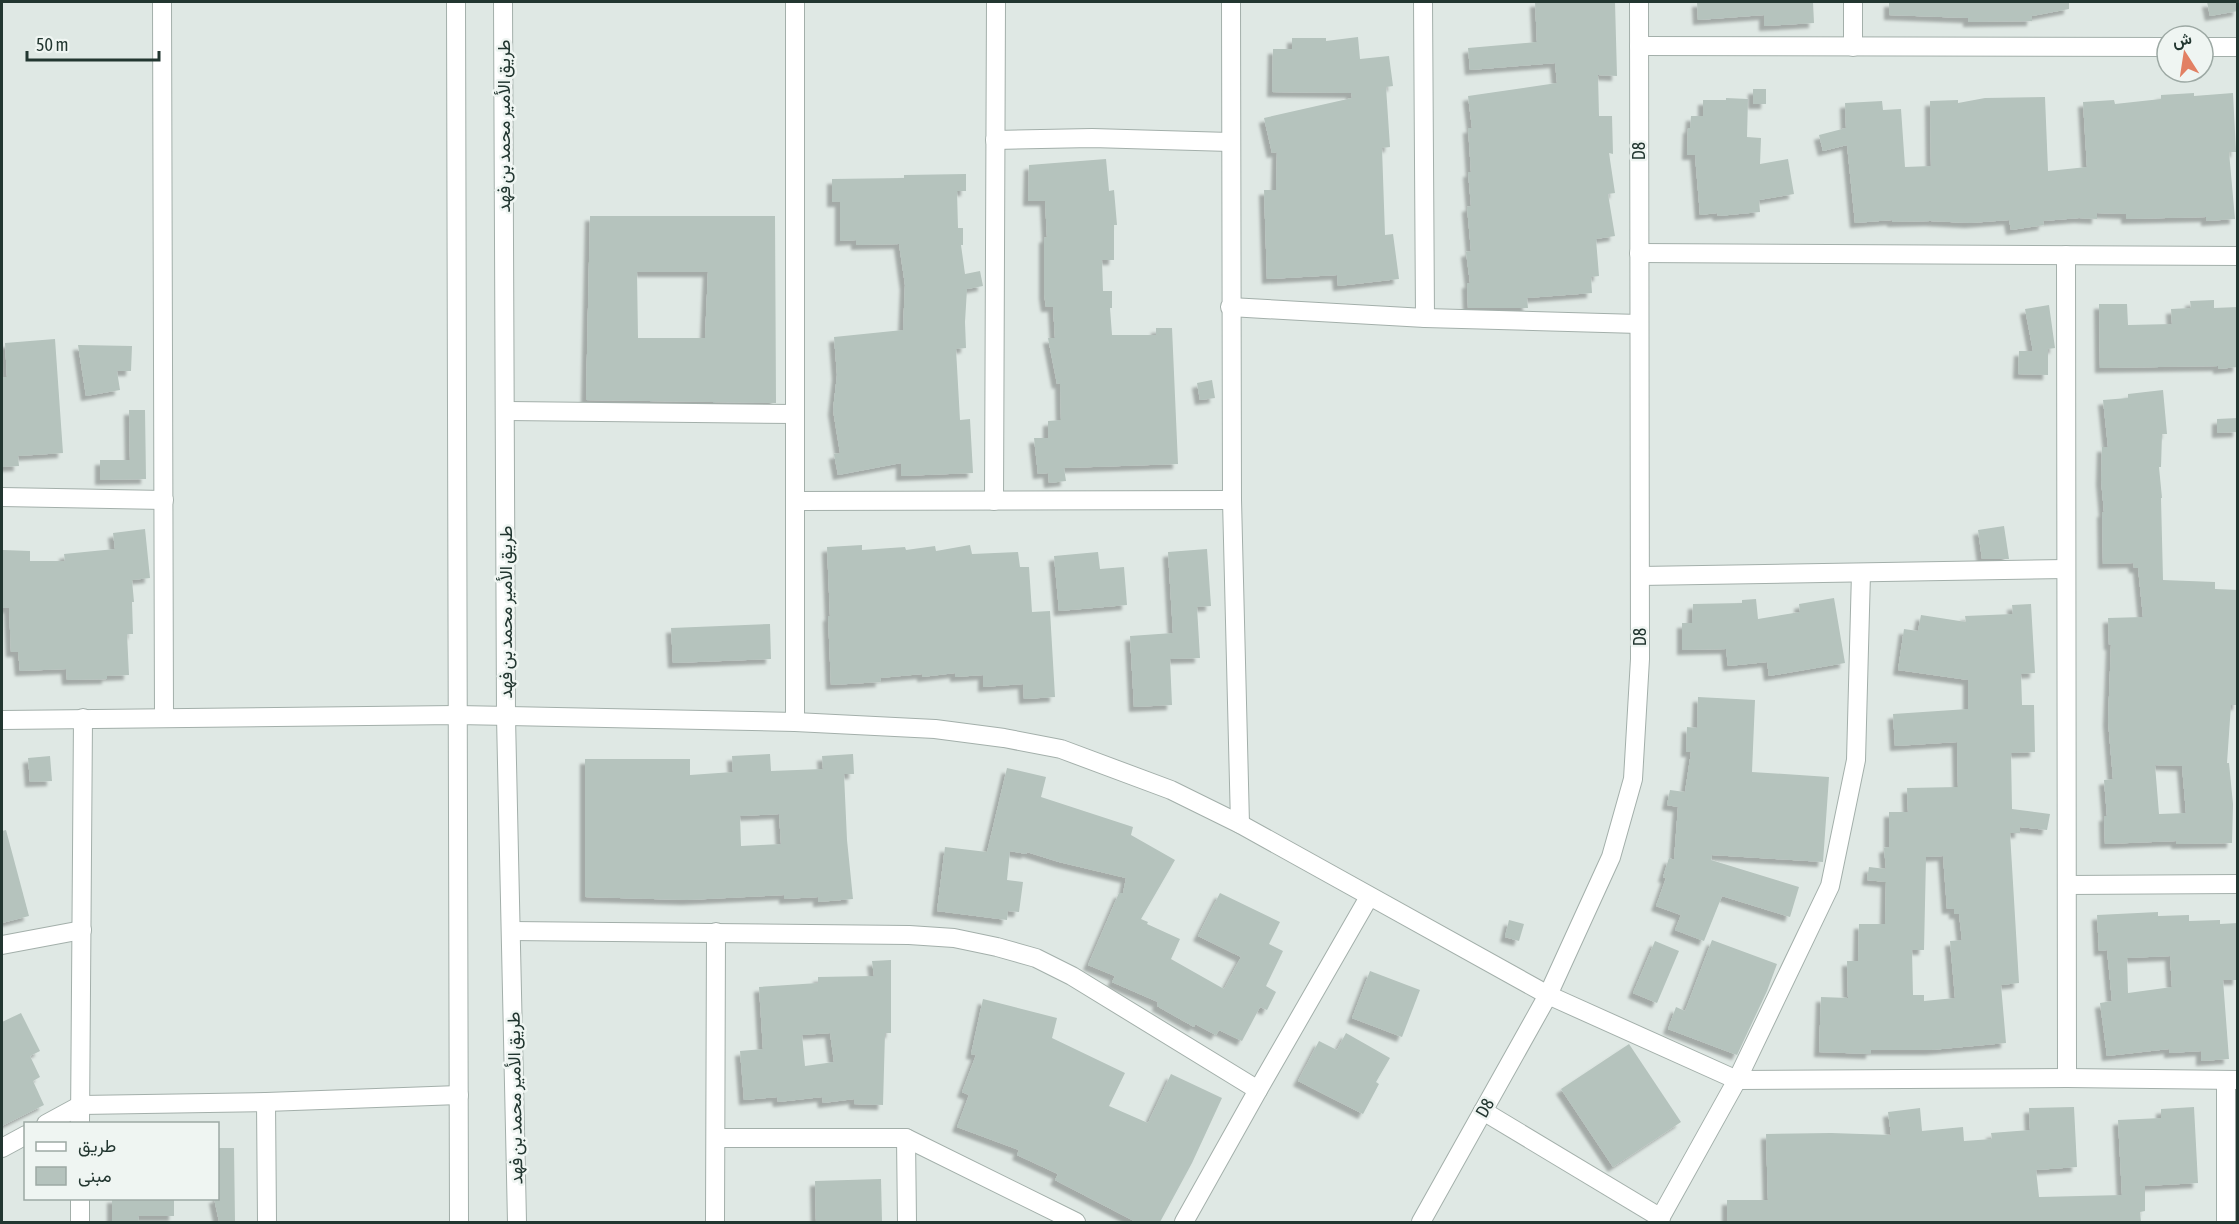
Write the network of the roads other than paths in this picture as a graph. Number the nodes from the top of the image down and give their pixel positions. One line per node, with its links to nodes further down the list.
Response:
1 (162, 2): 26 (street)
2 (456, 2): 33 (street)
3 (503, 2): 23 (street, طريق الأمير محمد بن فهد)
4 (795, 2): 24 (street)
5 (996, 2): 15 (street)
6 (1231, 2): 16 (street)
7 (1423, 2): 21 (street)
8 (1639, 2): 10 (street, D8)
9 (1853, 2): 11 (street)
10 (1639, 46): 11 (street); 17 (street, D8)
11 (1853, 46): 12 (street)
12 (2155, 47)
13 (2215, 47): 14 (street)
14 (2238, 47)
15 (996, 140): 16 (street); 29 (street)
16 (1230, 142): 20 (street)
17 (1639, 253): 18 (street); 22 (street, D8)
18 (2066, 255): 19 (street); 30 (street)
19 (2238, 256)
20 (1230, 307): 21 (street); 27 (street)
21 (1425, 318): 22 (street)
22 (1639, 324): 32 (street, D8)
23 (505, 411): 24 (street); 35 (street, طريق الأمير محمد بن فهد)
24 (795, 414): 28 (street)
25 (2, 497): 26 (street)
26 (164, 500): 34 (street)
27 (1232, 500): 29 (street); 39 (street)
28 (795, 501): 29 (street); 38 (street)
29 (994, 501)
30 (2066, 569): 31 (street); 41 (street)
31 (1861, 573): 32 (street); 49 (street)
32 (1640, 576): 47 (street, D8)
33 (457, 715): 34 (street); 35 (street); 52 (street)
34 (164, 717): 36 (street)
35 (506, 717): 38 (street); 44 (street, طريق الأمير محمد بن فهد)
36 (83, 718): 37 (street); 43 (street)
37 (2, 720)
38 (795, 722): 39 (street)
39 (1240, 824): 42 (street)
40 (2238, 884): 41 (street)
41 (2067, 885): 48 (street)
42 (1369, 897): 47 (street); 51 (street)
43 (82, 930): 46 (street); 54 (street)
44 (511, 931): 45 (street); 67 (street, طريق الأمير محمد بن فهد)
45 (716, 932): 51 (street); 59 (street)
46 (2, 945)
47 (1548, 995): 49 (street); 55 (street, D8)
48 (2067, 1078): 49 (street); 50 (street)
49 (1737, 1080): 63 (street)
50 (2232, 1080): 73 (street)
51 (1258, 1090): 71 (street)
52 (459, 1095): 53 (street); 66 (street)
53 (266, 1102): 54 (street); 65 (street)
54 (81, 1105): 56 (street); 57 (street)
55 (1483, 1111): 63 (street); 72 (street, D8)
56 (50, 1122)
57 (80, 1122)
58 (24, 1135): 61 (street)
59 (716, 1138): 60 (street); 68 (street)
60 (906, 1138): 69 (street); 70 (street)
61 (2, 1148)
62 (80, 1200): 64 (street)
63 (1660, 1220)
64 (80, 1222)
65 (267, 1222)
66 (459, 1222)
67 (517, 1222)
68 (715, 1222)
69 (907, 1222)
70 (1076, 1222)
71 (1184, 1222)
72 (1421, 1222)
73 (2226, 1222)

